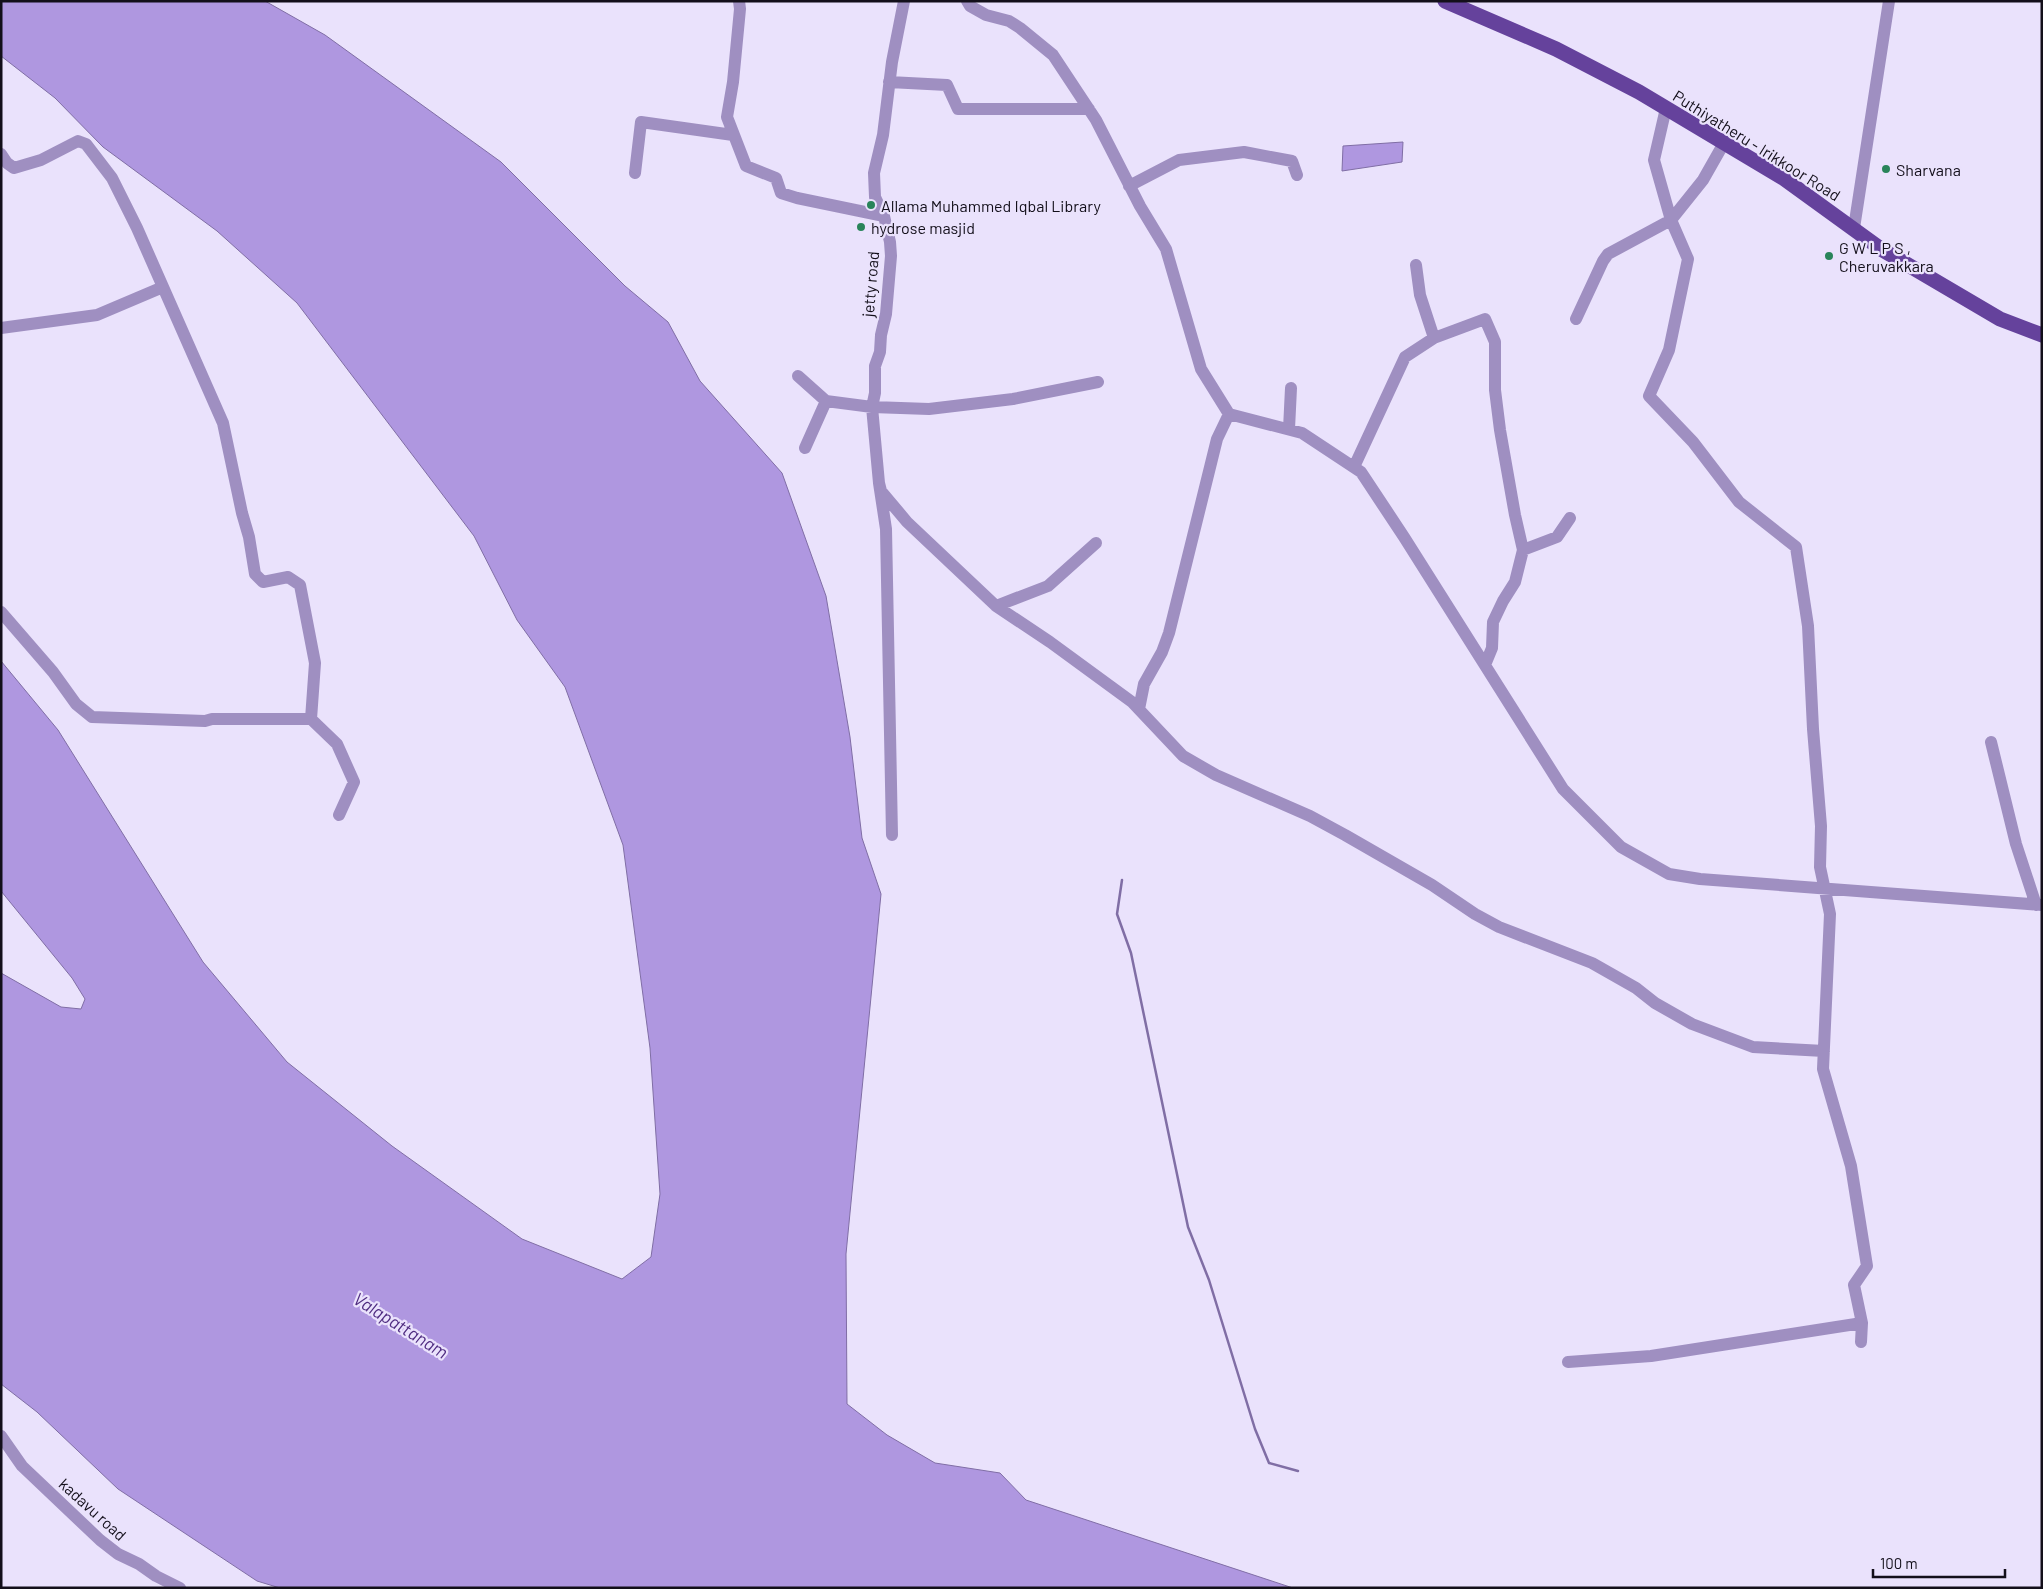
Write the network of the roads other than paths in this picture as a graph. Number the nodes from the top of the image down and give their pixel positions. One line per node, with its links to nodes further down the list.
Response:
1 (739, 1): 9 (street)
2 (904, 1): 6 (street, jetty road)
3 (967, 1): 8 (street)
4 (1445, 1): 7 (main road, Puthiyatheru - Irikkoor Road)
5 (1889, 1): 17 (street)
6 (889, 82): 8 (street); 15 (street, jetty road)
7 (1666, 108): 10 (main road, Puthiyatheru - Irikkoor Road); 16 (street)
8 (1088, 109): 14 (street)
9 (733, 135): 12 (street); 15 (street)
10 (1724, 143): 16 (street); 17 (main road, Puthiyatheru - Irikkoor Road)
11 (1, 154): 19 (street)
12 (634, 173)
13 (1296, 175): 14 (street)
14 (1129, 186): 29 (street)
15 (884, 216): 28 (street, jetty road)
16 (1671, 220): 20 (street); 45 (street)
17 (1854, 228): 22 (main road, Puthiyatheru - Irikkoor Road)
18 (1416, 265): 23 (street)
19 (163, 287): 21 (street); 41 (street)
20 (1576, 319)
21 (1, 328)
22 (2042, 336)
23 (1434, 338): 32 (street); 36 (street)
24 (798, 376): 27 (street)
25 (1098, 382): 28 (street)
26 (1291, 388): 30 (street)
27 (826, 401): 28 (street); 31 (street)
28 (872, 407): 33 (street, jetty road)
29 (1229, 414): 30 (street); 40 (street)
30 (1289, 430): 32 (street)
31 (805, 448)
32 (1354, 467): 39 (street)
33 (879, 483): 37 (street); 44 (street, jetty road)
34 (1570, 518): 36 (street)
35 (1096, 544): 37 (street)
36 (1523, 550): 39 (street)
37 (996, 606): 40 (street)
38 (1, 612): 41 (street)
39 (1485, 665): 45 (street)
40 (1139, 709): 47 (street)
41 (311, 719): 43 (street)
42 (1991, 742): 46 (street)
43 (339, 815)
44 (892, 835)
45 (1824, 889): 46 (street); 47 (street)
46 (2039, 905)
47 (1824, 1051): 48 (street)
48 (1862, 1323): 49 (street); 50 (street)
49 (1861, 1342)
50 (1568, 1362)
51 (1, 1436): 52 (street, kadavu road)
52 (180, 1588)

